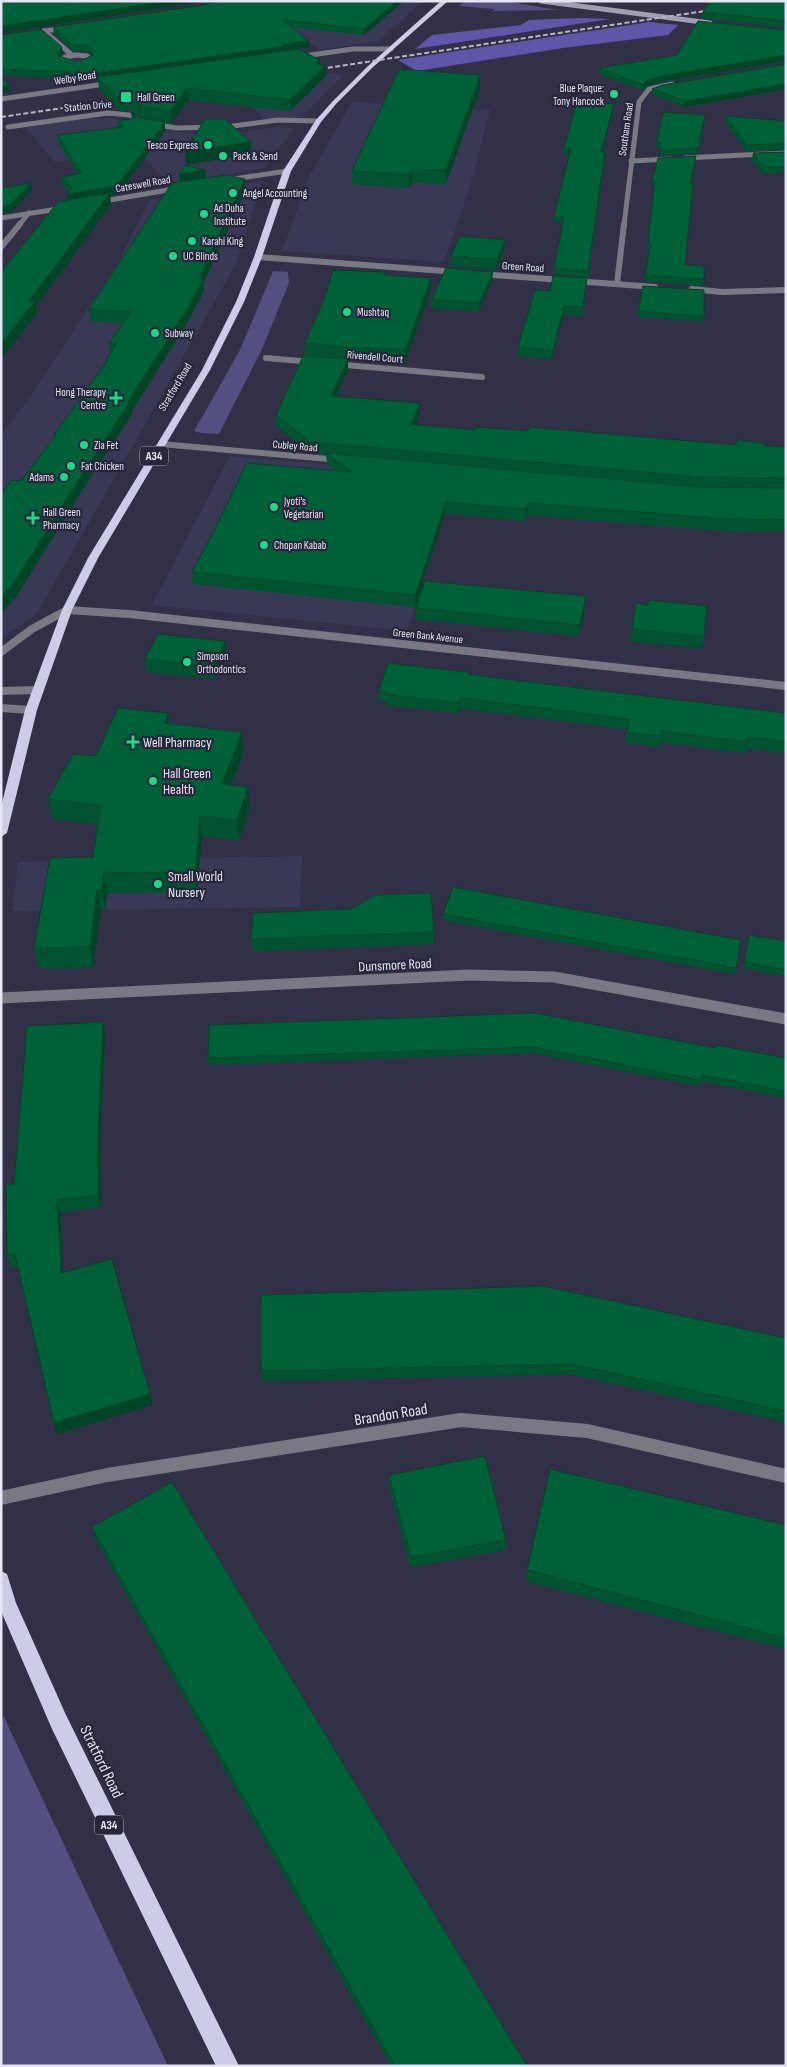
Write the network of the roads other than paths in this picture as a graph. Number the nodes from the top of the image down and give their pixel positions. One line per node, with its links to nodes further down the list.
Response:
1 (445, 1): 7 (highway, Stratford Road / A34)
2 (541, 1): 3 (main road)
3 (718, 24)
4 (73, 27): 5 (street)
5 (44, 31): 6 (street); 8 (street)
6 (27, 33)
7 (389, 50): 9 (street); 13 (highway, Stratford Road / A34)
8 (72, 55): 8 (street)
9 (294, 57)
10 (117, 82): 12 (street, Welby Road)
11 (679, 83): 16 (street, Southam Road)
12 (1, 99)
13 (318, 121): 14 (street, Station Drive); 17 (highway, Stratford Road / A34)
14 (8, 126)
15 (786, 153): 16 (street)
16 (631, 161): 26 (street, Southam Road)
17 (287, 171): 18 (street); 25 (highway, Stratford Road / A34)
18 (219, 182)
19 (190, 186): 20 (street, Cateswell Road)
20 (96, 202)
21 (67, 207): 22 (street)
22 (29, 214): 23 (street); 24 (street)
23 (1, 218)
24 (1, 247)
25 (258, 258): 26 (street, Green Road); 34 (highway, Stratford Road / A34)
26 (617, 284): 27 (street, Green Road)
27 (665, 287)
28 (684, 289): 29 (street)
29 (786, 290)
30 (266, 358): 31 (street)
31 (315, 362)
32 (325, 363): 33 (street, Rivendell Court)
33 (482, 377)
34 (162, 444): 35 (street, Cubley Road); 36 (highway, Stratford Road / A34)
35 (347, 461)
36 (67, 610): 37 (street); 38 (street, Green Bank Avenue); 39 (highway, Stratford Road / A34)
37 (1, 652)
38 (786, 686)
39 (39, 690): 40 (street); 42 (highway, Stratford Road / A34)
40 (1, 691)
41 (1, 708): 42 (street)
42 (31, 710): 43 (highway, Stratford Road / A34)
43 (1, 833)
44 (1, 998): 45 (street, Dunsmore Road)
45 (786, 1019)
46 (786, 1476): 47 (street, Brandon Road)
47 (1, 1498)
48 (1, 1580): 49 (highway, Stratford Road / A34)
49 (228, 2066)

